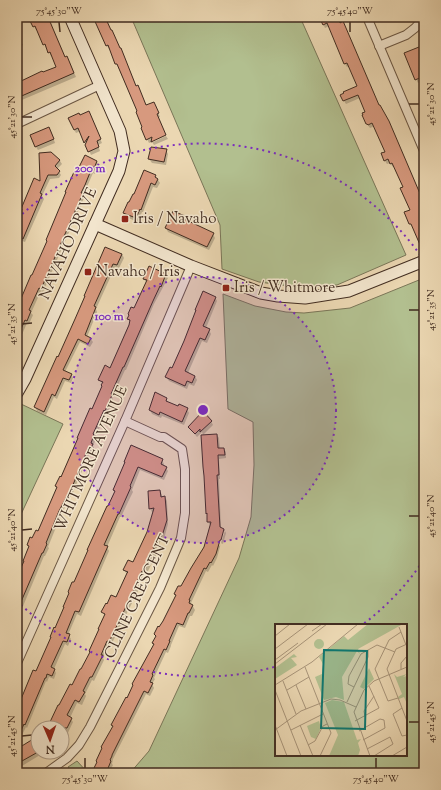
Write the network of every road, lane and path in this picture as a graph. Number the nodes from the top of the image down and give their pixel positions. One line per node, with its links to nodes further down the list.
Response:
1 (70, 17): 5 (street, NAVAHO DRIVE)
2 (367, 17): 4 (street)
3 (424, 18): 4 (street)
4 (379, 46): 7 (street)
5 (100, 85): 6 (street); 8 (street, NAVAHO DRIVE)
6 (17, 124)
7 (423, 147)
8 (95, 224): 10 (street); 11 (street, NAVAHO DRIVE)
9 (424, 261): 10 (street)
10 (191, 266): 12 (street, WHITMORE AVENUE)
11 (17, 393)
12 (125, 421): 13 (street, WHITMORE AVENUE); 14 (street, CLINE CRESCENT)
13 (17, 663)
14 (46, 773)

